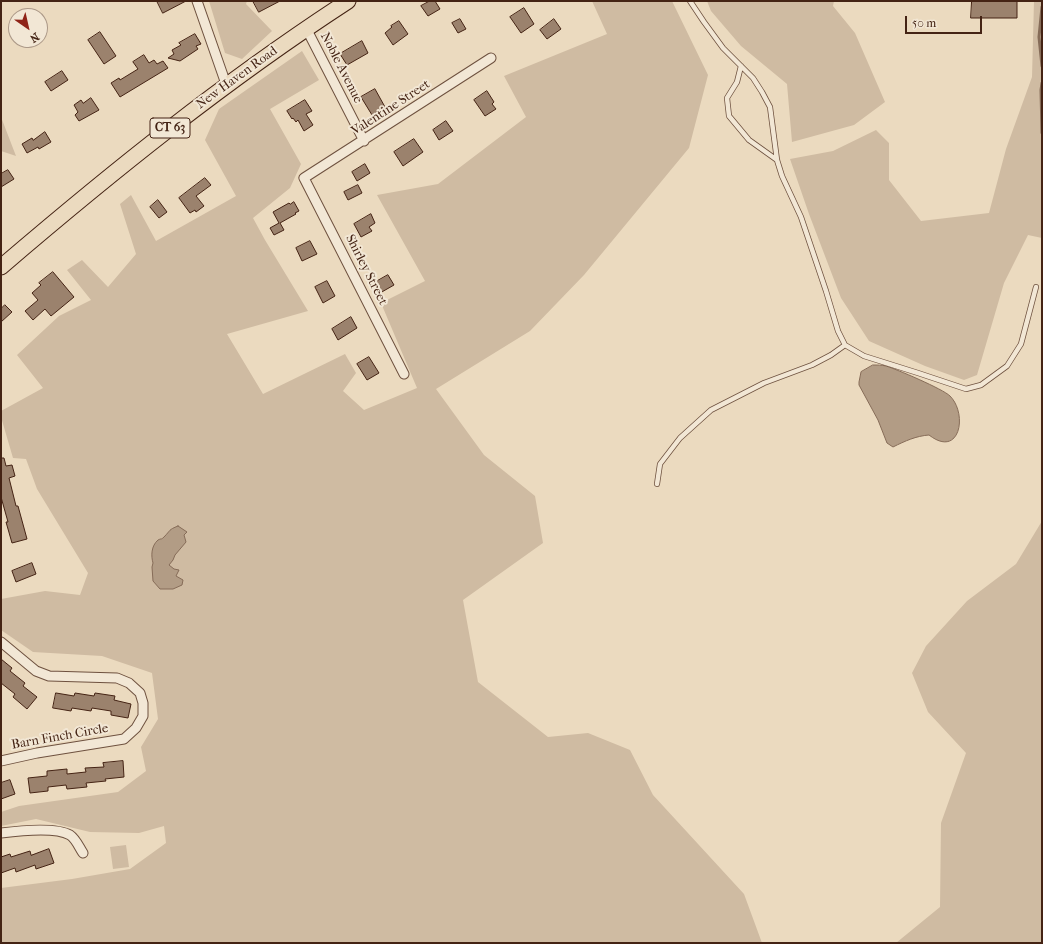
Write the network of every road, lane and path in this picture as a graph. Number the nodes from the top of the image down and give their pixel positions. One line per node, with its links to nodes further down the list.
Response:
1 (197, 1): 7 (street)
2 (348, 1): 4 (main road, New Haven Road / CT 63)
3 (690, 1): 6 (lane)
4 (306, 28): 7 (main road, New Haven Road / CT 63); 8 (street, Noble Avenue)
5 (491, 58): 8 (street, Valentine Street)
6 (741, 66): 9 (lane); 9 (lane)
7 (226, 84): 11 (main road, New Haven Road / CT 63)
8 (364, 141): 10 (street, Valentine Street)
9 (777, 160): 13 (lane)
10 (304, 178): 14 (street, Shirley Street)
11 (1, 267)
12 (1036, 287): 13 (lane)
13 (845, 345): 15 (lane)
14 (404, 374)
15 (657, 484)
16 (1, 642): 17 (street, Barn Finch Circle)
17 (1, 761)
18 (1, 833): 19 (street)
19 (83, 853)

